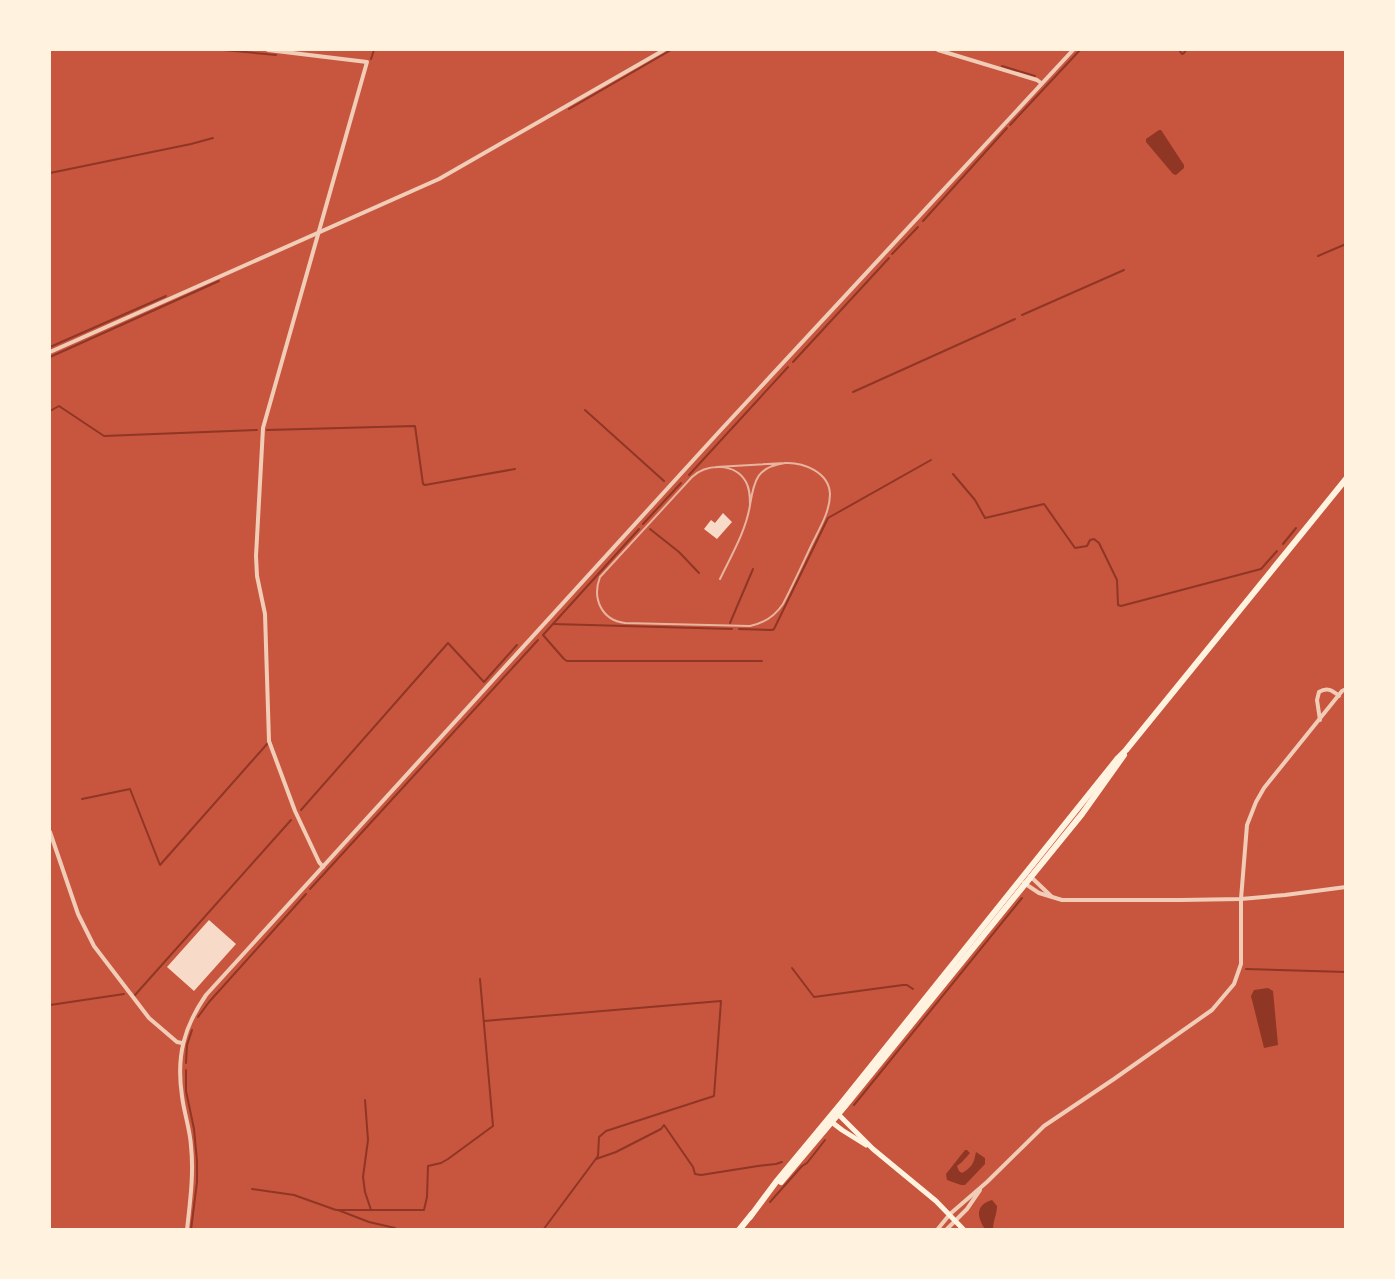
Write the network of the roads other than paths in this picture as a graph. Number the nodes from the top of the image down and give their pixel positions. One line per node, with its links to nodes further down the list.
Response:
1 (268, 50): 6 (street)
2 (664, 50): 6 (street)
3 (938, 50): 5 (street)
4 (1073, 50): 5 (street)
5 (1041, 83): 13 (street)
6 (320, 232): 7 (street); 13 (street)
7 (50, 352)
8 (1346, 479): 14 (main road)
9 (1346, 689): 10 (street)
10 (1339, 696): 11 (street); 11 (street)
11 (1320, 720): 18 (street)
12 (50, 832): 19 (street)
13 (323, 867): 19 (street)
14 (1028, 875): 15 (main road); 17 (street)
15 (1023, 882): 17 (street); 20 (main road)
16 (1346, 887): 18 (street)
17 (1053, 898): 18 (street)
18 (1241, 899): 23 (street)
19 (182, 1043): 26 (street)
20 (837, 1112): 21 (main road); 22 (main road)
21 (830, 1121): 22 (main road); 27 (main road)
22 (873, 1149): 24 (main road)
23 (987, 1182): 24 (street); 25 (street)
24 (950, 1214): 25 (main road); 28 (street)
25 (956, 1220): 29 (street); 30 (main road)
26 (187, 1230)
27 (739, 1230)
28 (937, 1230)
29 (946, 1230)
30 (964, 1230)

